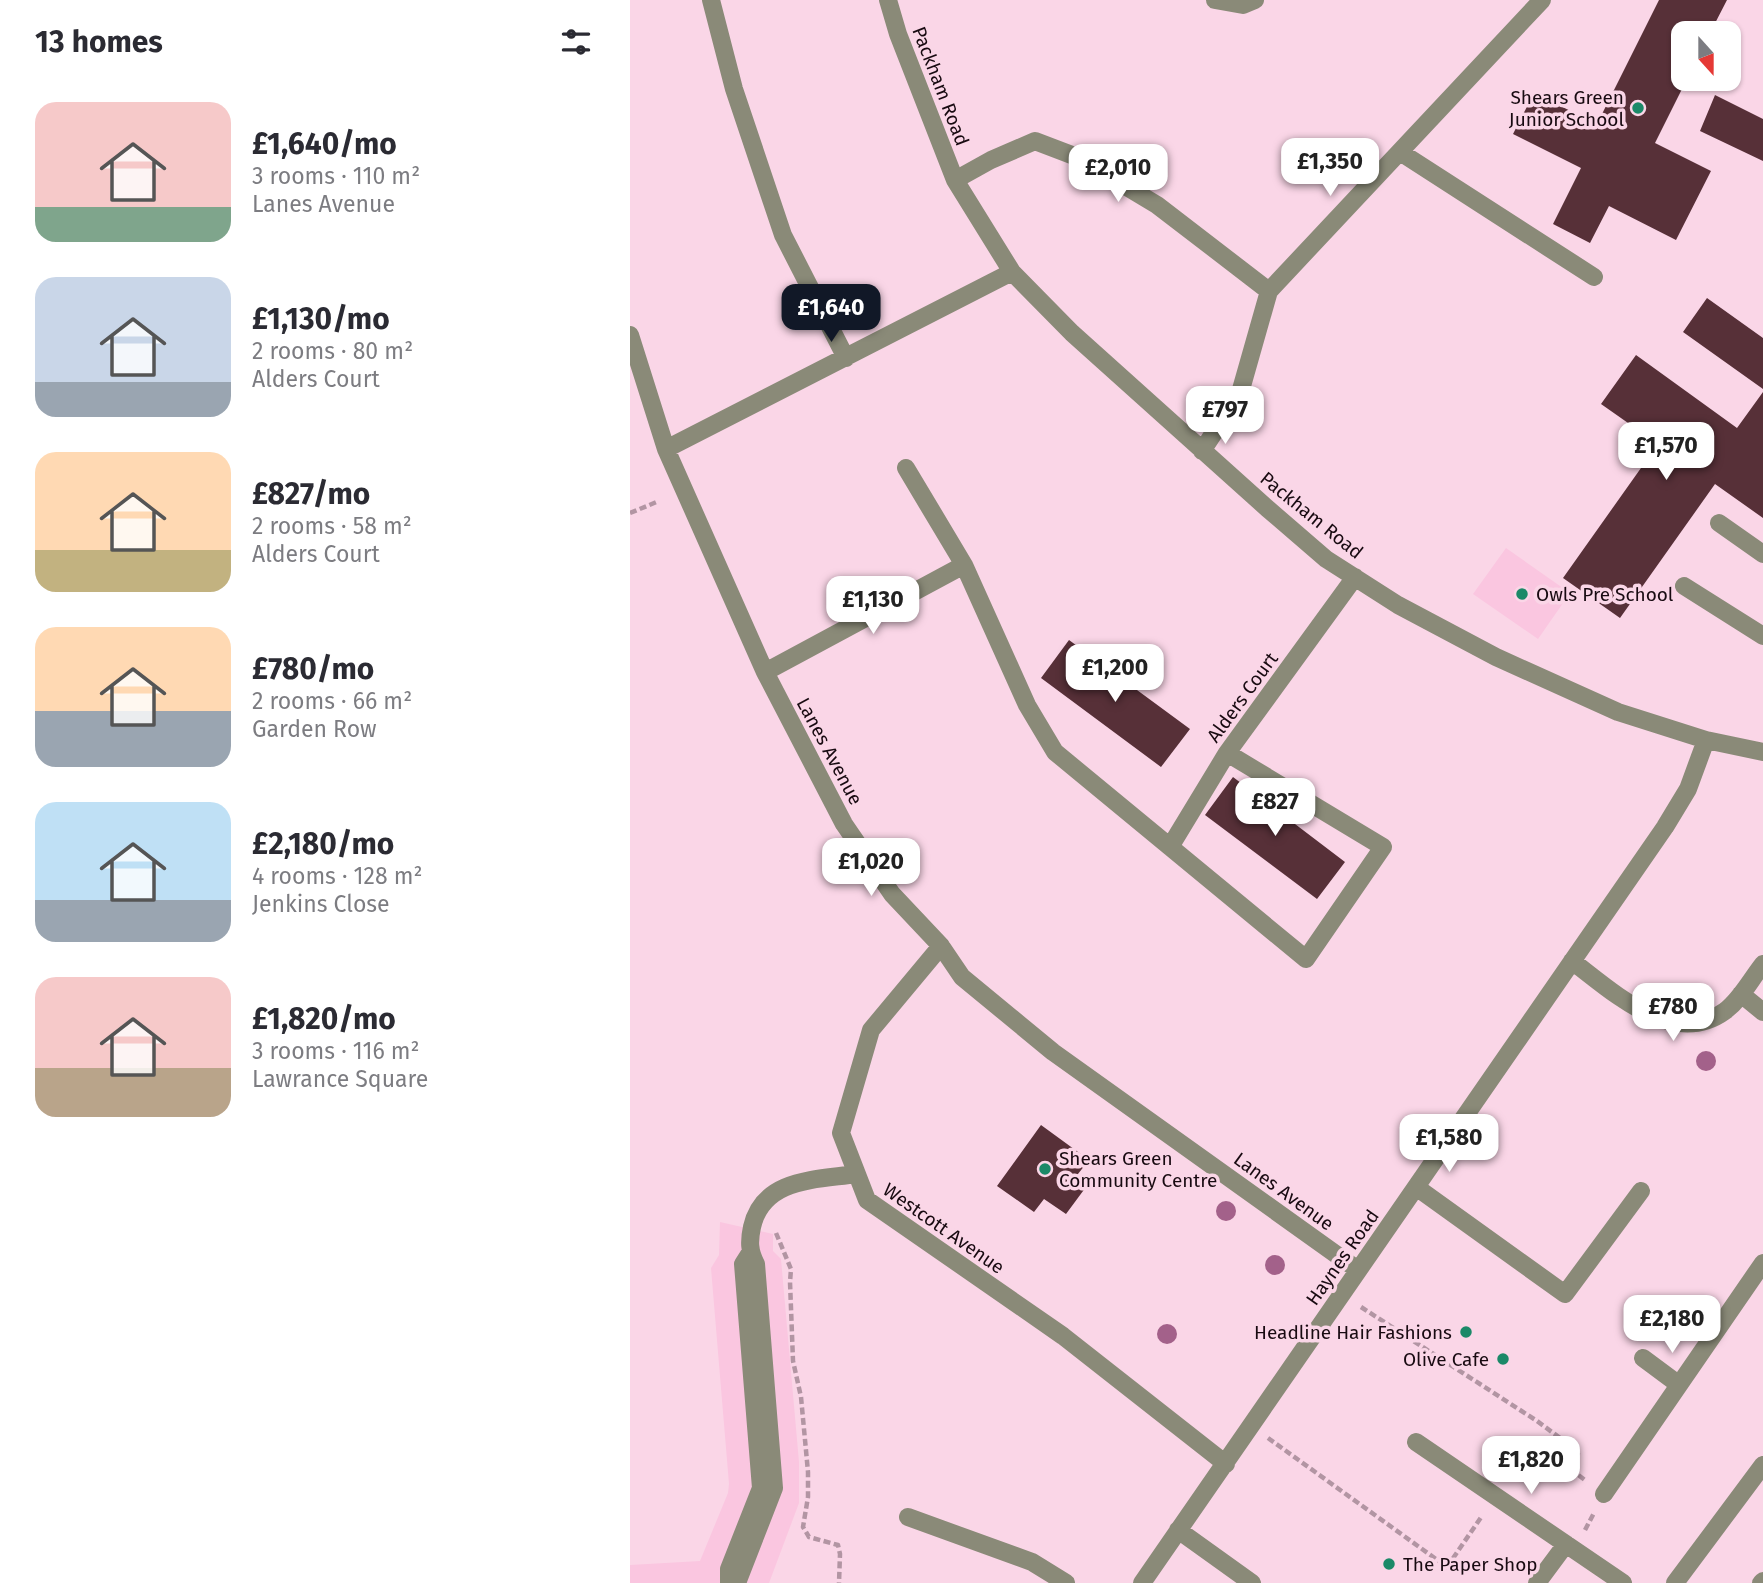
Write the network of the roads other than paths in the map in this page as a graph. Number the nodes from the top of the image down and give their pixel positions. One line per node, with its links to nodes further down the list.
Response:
1 (711, 0): 12 (street)
2 (888, 0): 7 (street, Packham Road)
3 (1215, 0): 4 (street)
4 (1255, 0)
5 (1542, 0): 6 (street)
6 (1400, 152): 9 (street); 10 (street)
7 (955, 180): 8 (street, Packham Road); 10 (street)
8 (1012, 272): 12 (street); 14 (street, Packham Road)
9 (1594, 277)
10 (1269, 291): 14 (street)
11 (630, 335): 13 (street, Lanes Avenue)
12 (846, 358): 13 (street)
13 (666, 449): 22 (street, Lanes Avenue)
14 (1202, 451): 19 (street, Packham Road)
15 (905, 468): 18 (street)
16 (1718, 523): 17 (street)
17 (1763, 554)
18 (964, 565): 22 (street); 26 (street)
19 (1355, 577): 23 (street, Packham Road); 25 (street, Alders Court)
20 (1684, 586): 21 (street)
21 (1763, 636)
22 (765, 672): 27 (street, Lanes Avenue)
23 (1706, 740): 24 (street, Packham Road); 28 (street, Haynes Road)
24 (1763, 752)
25 (1227, 753): 26 (street, Alders Court); 26 (street)
26 (1170, 847)
27 (941, 946): 32 (street, Westcott Avenue); 37 (street, Lanes Avenue)
28 (1572, 961): 30 (street); 33 (street, Haynes Road)
29 (1763, 964): 30 (street)
30 (1741, 994): 31 (street)
31 (1763, 1012)
32 (856, 1174): 35 (street); 41 (street, Westcott Avenue)
33 (1416, 1187): 34 (street); 37 (street, Haynes Road)
34 (1641, 1191)
35 (750, 1253): 47 (street); 48 (street)
36 (1763, 1263): 39 (street)
37 (1358, 1270): 41 (street, Haynes Road)
38 (1643, 1357): 39 (street)
39 (1678, 1384): 43 (street)
40 (1416, 1442): 46 (street)
41 (1226, 1464): 45 (street, Haynes Road)
42 (1763, 1465): 54 (street)
43 (1604, 1494)
44 (908, 1517): 49 (street)
45 (1178, 1530): 50 (street, Haynes Road); 51 (street)
46 (1571, 1547): 52 (street); 53 (street)
47 (729, 1583)
48 (737, 1583)
49 (1066, 1583)
50 (1142, 1583)
51 (1252, 1583)
52 (1538, 1583)
53 (1623, 1583)
54 (1675, 1583)

